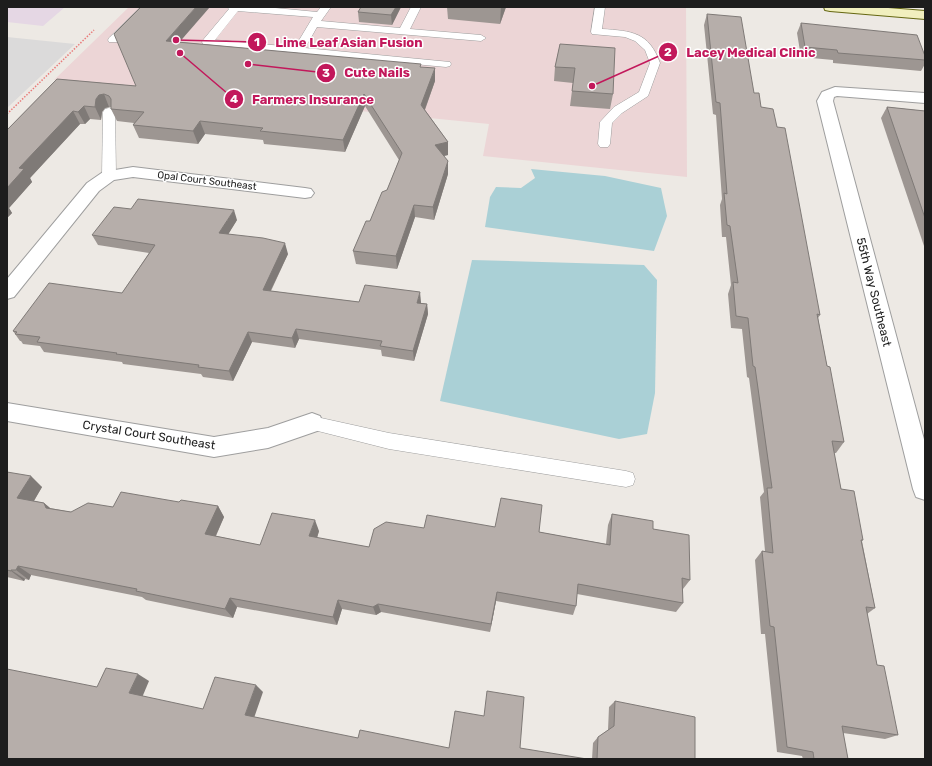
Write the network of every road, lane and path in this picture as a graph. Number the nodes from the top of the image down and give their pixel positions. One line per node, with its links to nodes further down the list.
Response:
1 (147, 7): 13 (lane)
2 (232, 7): 6 (lane)
3 (416, 7): 10 (lane)
4 (600, 7): 20 (lane)
5 (830, 7): 8 (main road)
6 (243, 8): 7 (lane); 14 (lane)
7 (320, 15): 10 (lane); 14 (lane)
8 (925, 15)
9 (95, 28): 19 (path)
10 (404, 31): 11 (lane)
11 (416, 32): 12 (lane); 15 (lane)
12 (481, 38)
13 (113, 40)
14 (298, 50): 15 (lane)
15 (408, 53): 16 (lane)
16 (446, 64)
17 (925, 98): 27 (street, 55th Way Southeast)
18 (109, 112): 21 (lane)
19 (7, 114)
20 (604, 144)
21 (110, 176): 22 (street, Opal Court Southeast); 23 (street)
22 (305, 193)
23 (7, 292)
24 (7, 412): 25 (street, Crystal Court Southeast)
25 (312, 423): 26 (lane)
26 (626, 479)
27 (925, 489)

